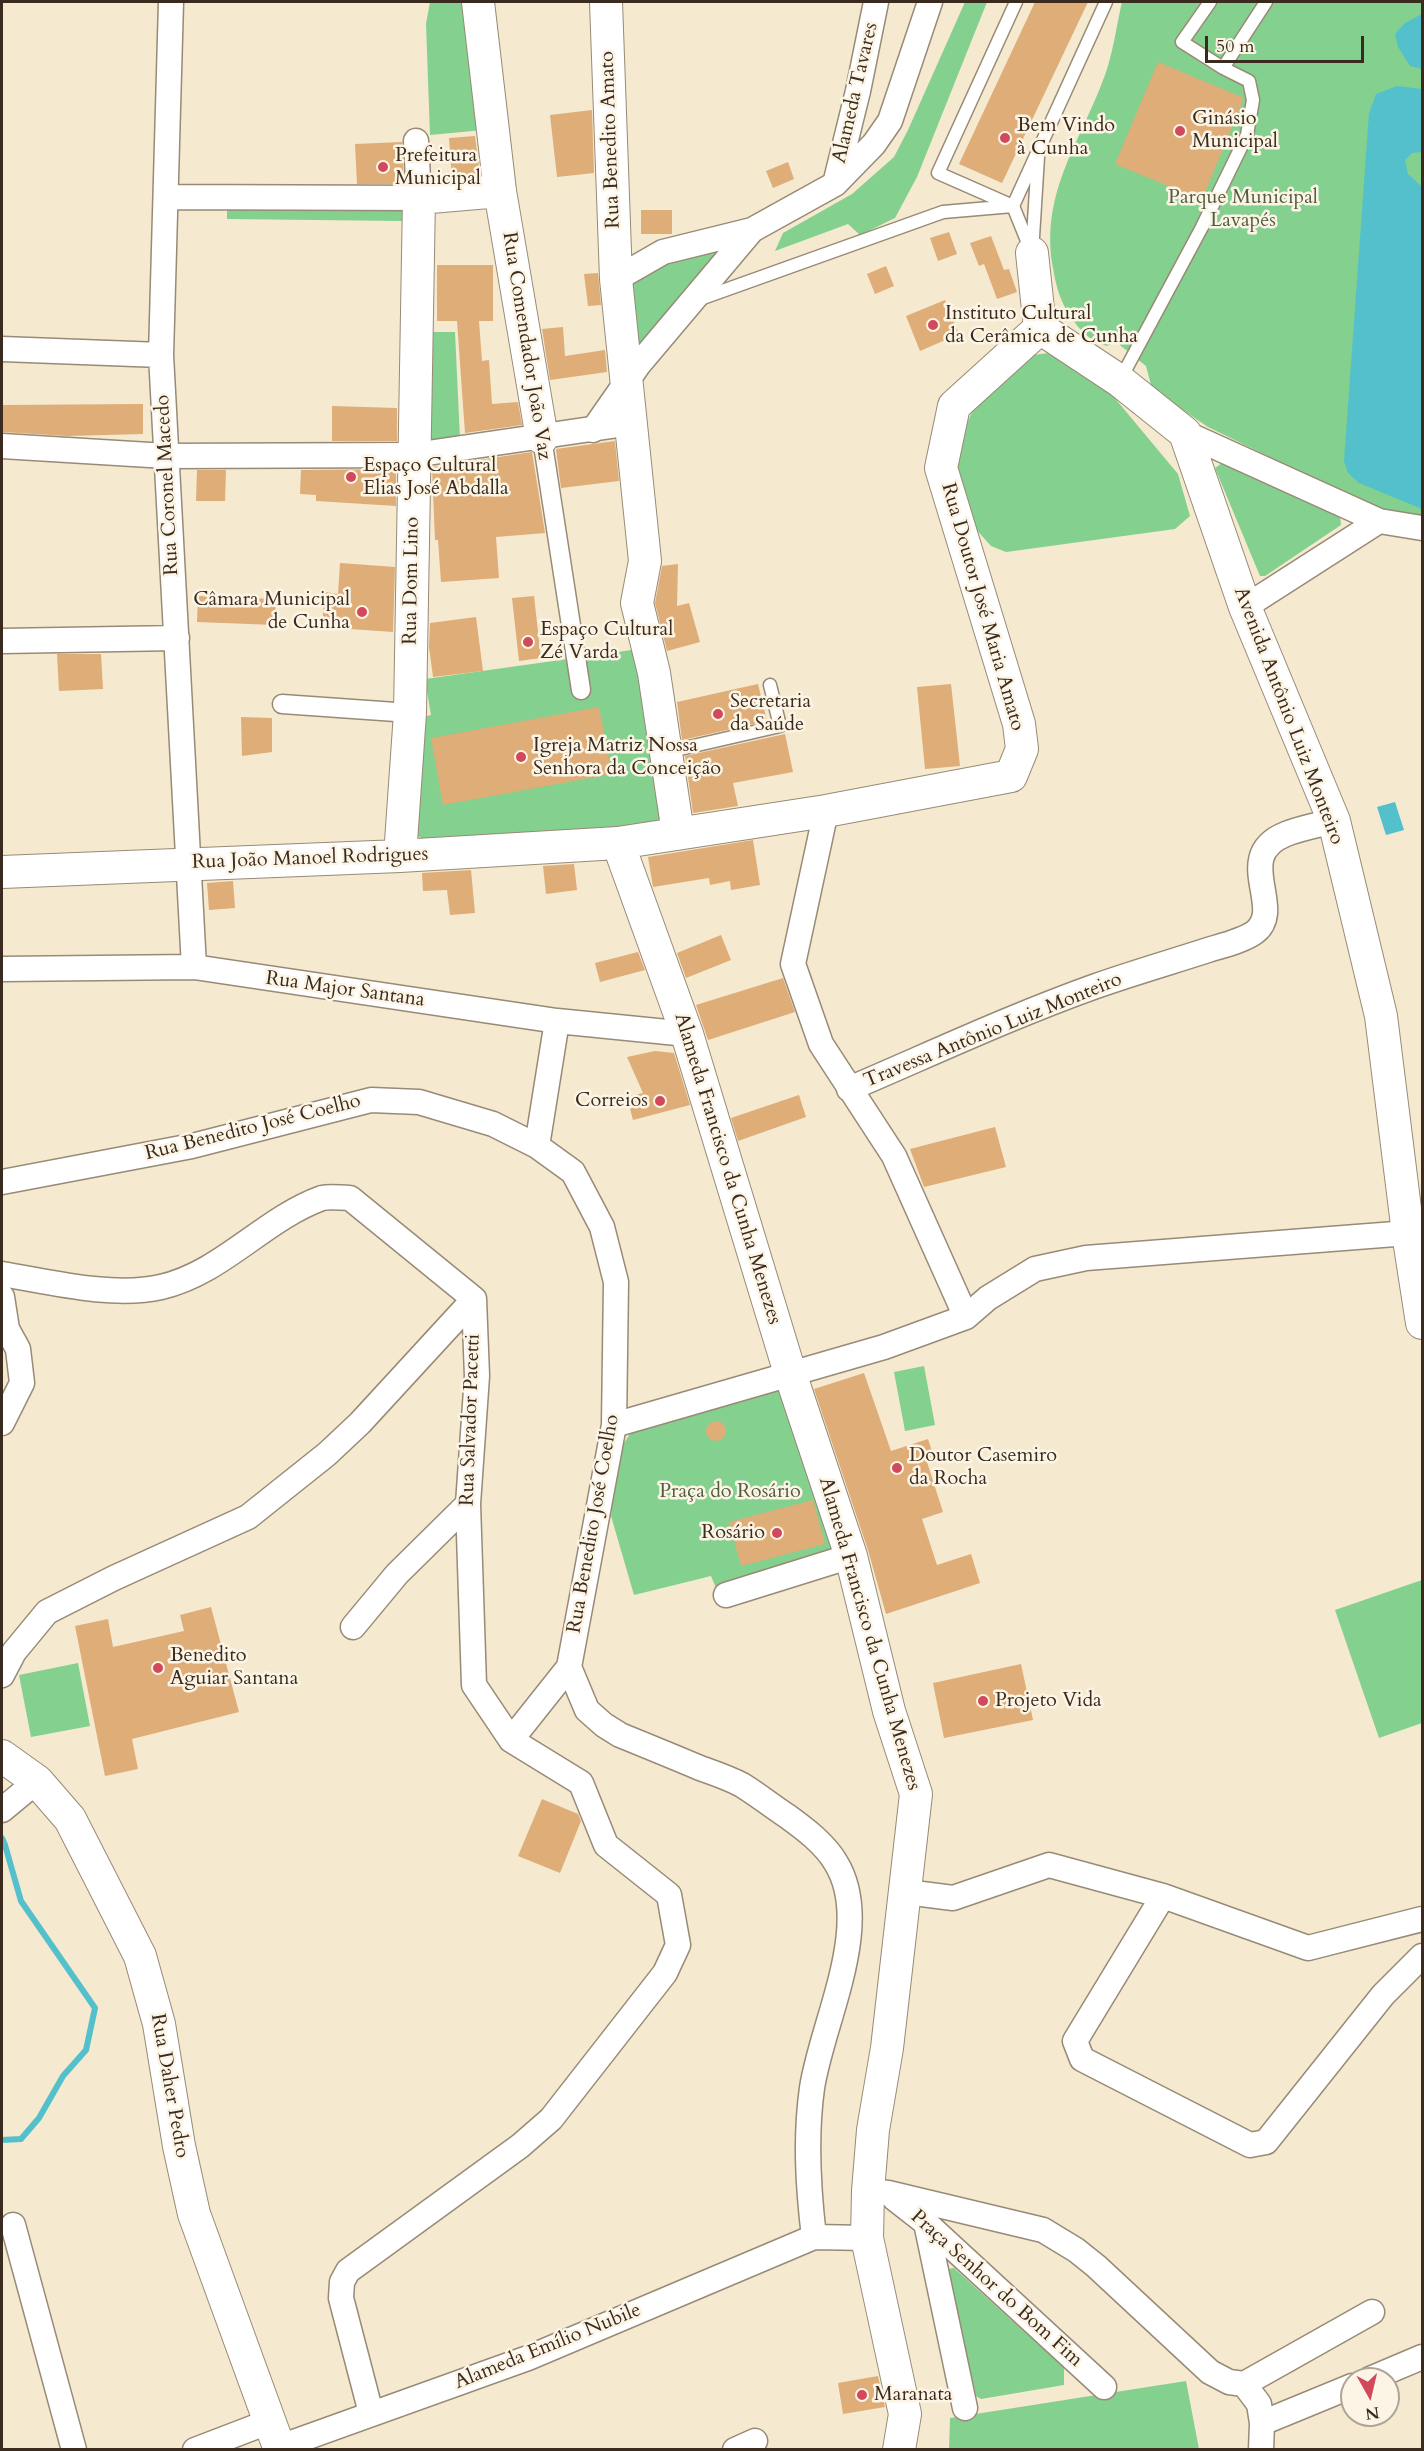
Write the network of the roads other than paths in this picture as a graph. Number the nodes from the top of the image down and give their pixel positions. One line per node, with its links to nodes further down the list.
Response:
1 (171, 2): 15 (street, Rua Coronel Macedo)
2 (478, 2): 14 (street, Rua Comendador João Vaz)
3 (606, 2): 20 (street, Rua Benedito Amato)
4 (876, 2): 13 (street, Alameda Tavares)
5 (930, 2): 13 (street)
6 (1017, 2): 17 (lane)
7 (1106, 2): 12 (lane)
8 (1210, 2): 10 (lane)
9 (1266, 2): 10 (lane)
10 (1223, 68): 26 (lane)
11 (416, 141): 16 (street)
12 (1038, 150): 17 (lane); 19 (lane)
13 (834, 184): 18 (street)
14 (500, 190): 16 (street); 30 (street, Rua Comendador João Vaz)
15 (166, 198): 16 (street); 24 (street, Rua Coronel Macedo)
16 (419, 198): 32 (street, Rua Dom Lino)
17 (1013, 206): 19 (lane); 21 (lane)
18 (752, 230): 20 (street); 21 (street)
19 (1032, 253): 22 (street)
20 (616, 279): 25 (street, Rua Benedito Amato)
21 (692, 302): 25 (street)
22 (1040, 328): 26 (street); 44 (street, Rua Doutor José Maria Amato)
23 (2, 349): 24 (street)
24 (160, 355): 33 (street, Rua Coronel Macedo)
25 (627, 380): 27 (street, Rua Benedito Amato); 28 (street)
26 (1120, 381): 29 (street)
27 (632, 423): 28 (street); 43 (street, Rua Benedito Amato)
28 (593, 430): 30 (street)
29 (1185, 433): 34 (street); 36 (street, Avenida Antônio Luiz Monteiro)
30 (542, 438): 32 (street); 40 (street, Rua Comendador João Vaz)
31 (2, 446): 33 (street)
32 (414, 455): 33 (street); 42 (street, Rua Dom Lino)
33 (166, 456): 37 (street, Rua Coronel Macedo)
34 (1379, 521): 35 (street); 36 (street)
35 (1422, 528)
36 (1245, 607): 45 (street, Avenida Antônio Luiz Monteiro)
37 (177, 638): 38 (street); 49 (street, Rua Coronel Macedo)
38 (2, 640)
39 (770, 685): 43 (lane)
40 (581, 690)
41 (282, 704): 42 (street)
42 (410, 713): 48 (street, Rua Dom Lino)
43 (668, 752): 46 (street, Rua Benedito Amato)
44 (826, 811): 46 (street, Rua Doutor José Maria Amato); 55 (street)
45 (1334, 821): 55 (street, Travessa Antônio Luiz Monteiro); 58 (street, Avenida Antônio Luiz Monteiro)
46 (678, 834): 47 (street, Rua Doutor José Maria Amato)
47 (618, 843): 48 (street, Rua João Manoel Rodrigues); 54 (street, Alameda Francisco da Cunha Menezes)
48 (400, 856): 49 (street, Rua João Manoel Rodrigues)
49 (188, 864): 50 (street, Rua João Manoel Rodrigues); 51 (street, Rua Coronel Macedo)
50 (2, 872)
51 (194, 968): 52 (street, Rua Major Santana); 53 (street, Rua Major Santana)
52 (2, 969)
53 (557, 1022): 54 (street, Rua Major Santana); 56 (street)
54 (687, 1034): 65 (street, Alameda Francisco da Cunha Menezes)
55 (849, 1089): 62 (street)
56 (537, 1146): 57 (street, Rua Benedito José Coelho); 67 (street, Rua Benedito José Coelho)
57 (2, 1182)
58 (1408, 1233): 62 (street); 63 (street, Avenida Antônio Luiz Monteiro)
59 (2, 1274): 61 (street)
60 (2, 1297): 64 (street)
61 (474, 1299): 68 (street, Rua Salvador Pacetti); 73 (street)
62 (966, 1317): 65 (street)
63 (1422, 1323)
64 (4, 1329): 66 (street)
65 (790, 1373): 67 (street); 69 (street, Alameda Francisco da Cunha Menezes)
66 (2, 1423)
67 (614, 1425): 72 (street, Rua Benedito José Coelho)
68 (468, 1504): 71 (street); 74 (street, Rua Salvador Pacetti)
69 (851, 1556): 70 (street); 77 (street, Alameda Francisco da Cunha Menezes)
70 (726, 1595)
71 (353, 1626)
72 (569, 1667): 74 (street); 84 (street)
73 (2, 1675)
74 (511, 1740): 93 (street)
75 (2, 1756): 76 (street, Rua Daher Pedro)
76 (18, 1797): 95 (street, Rua Daher Pedro)
77 (906, 1892): 78 (street); 81 (street, Alameda Francisco da Cunha Menezes)
78 (1163, 1896): 79 (street); 80 (street)
79 (1422, 1919)
80 (1422, 1956)
81 (878, 2192): 82 (street, Praça Senhor do Bom Fim); 85 (street, Alameda Francisco da Cunha Menezes); 89 (street)
82 (926, 2223): 90 (street, Praça Senhor do Bom Fim); 92 (street)
83 (13, 2224): 96 (street)
84 (814, 2237): 85 (street); 93 (street, Alameda Emílio Nubile)
85 (867, 2238): 98 (street, Alameda Francisco da Cunha Menezes)
86 (1372, 2312): 89 (street)
87 (1422, 2357): 88 (street)
88 (1398, 2367)
89 (1244, 2384): 94 (street)
90 (1104, 2387)
91 (1340, 2391): 94 (street)
92 (965, 2408)
93 (371, 2413): 95 (street, Alameda Emílio Nubile)
94 (1262, 2423): 99 (street)
95 (276, 2440): 97 (street, Alameda Emílio Nubile)
96 (74, 2450)
97 (195, 2450)
98 (899, 2450)
99 (1261, 2450)

